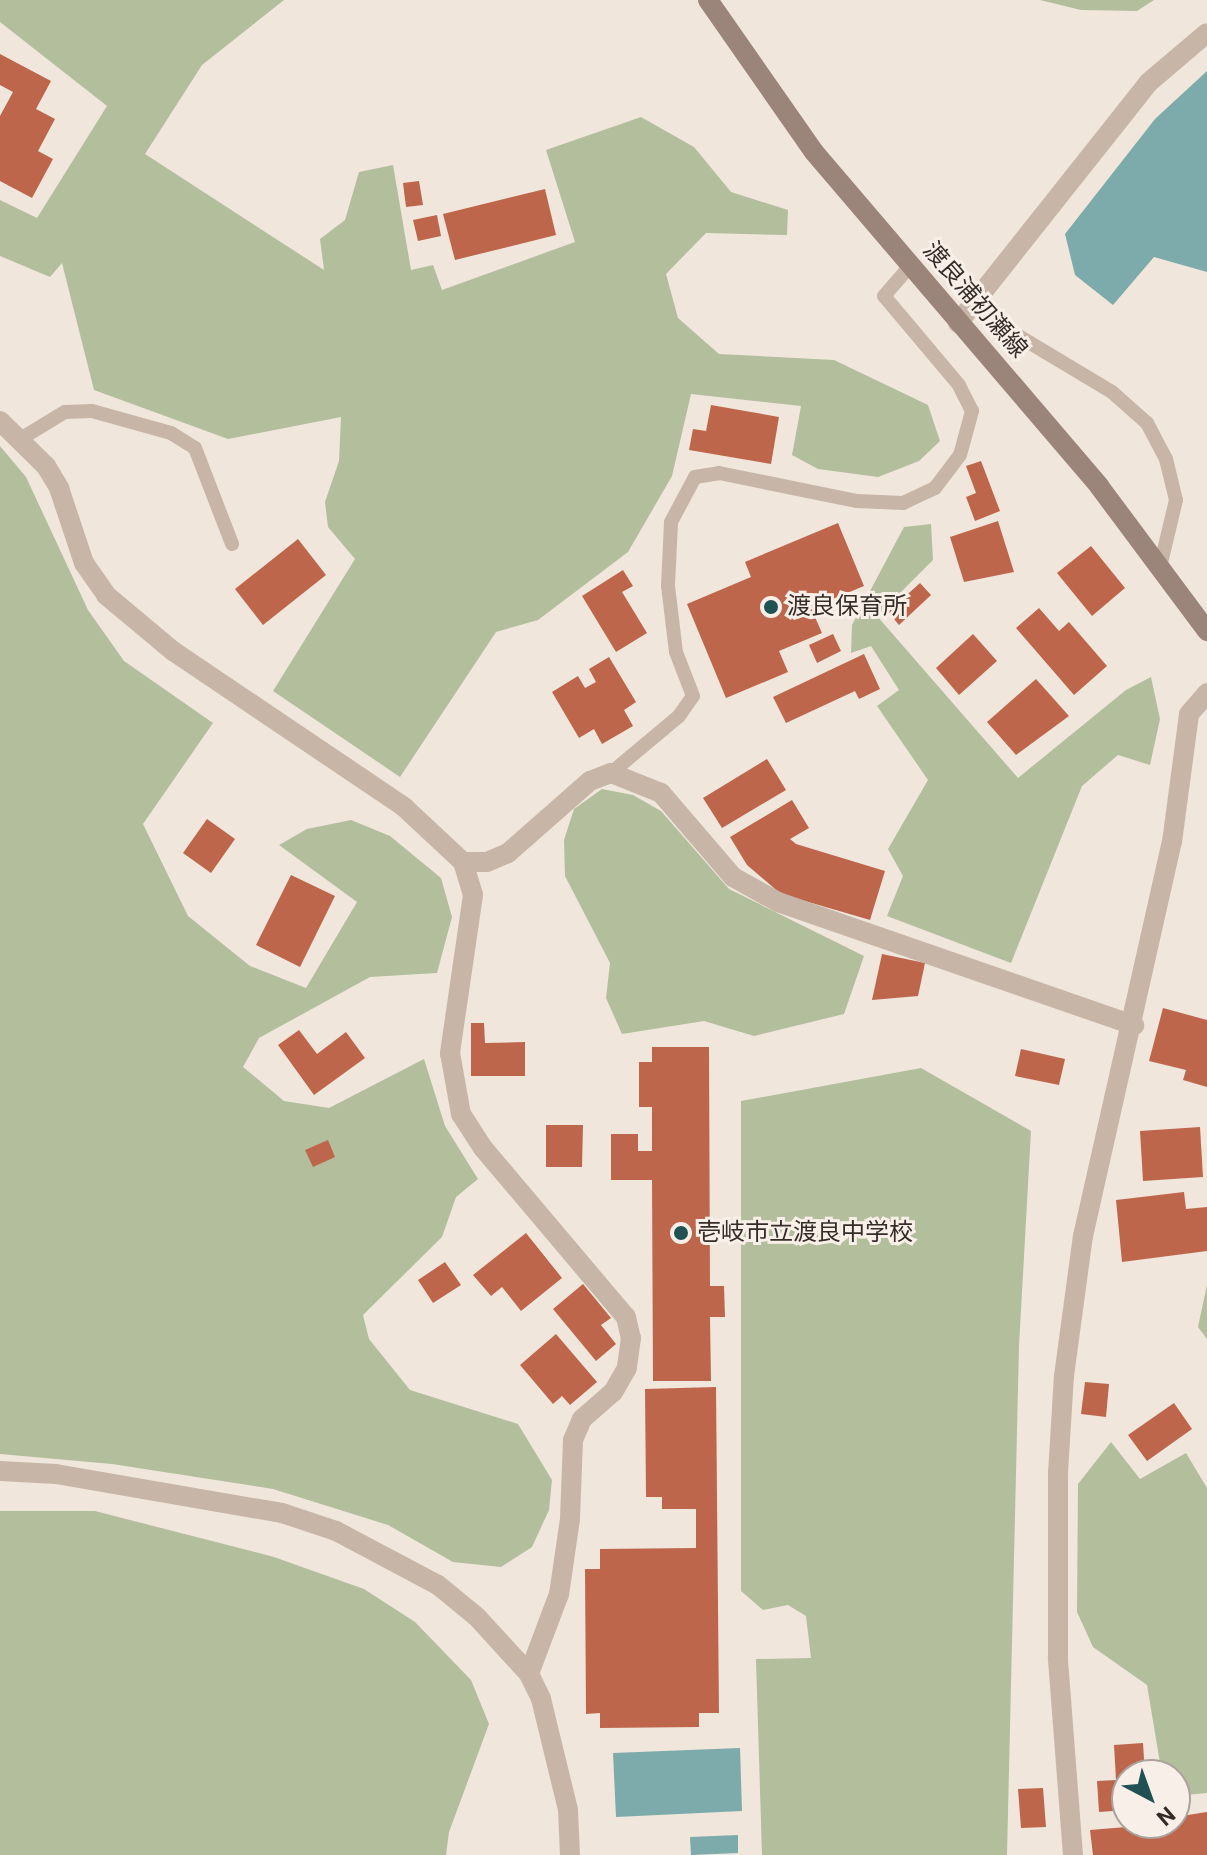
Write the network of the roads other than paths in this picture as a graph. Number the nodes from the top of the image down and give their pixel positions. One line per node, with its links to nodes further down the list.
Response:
1 (708, 0): 3 (main road, 渡良浦初瀬線)
2 (1207, 33): 4 (street)
3 (910, 266): 4 (main road, 渡良浦初瀬線); 11 (lane)
4 (964, 315): 8 (main road, 渡良浦初瀬線); 8 (lane)
5 (0, 421): 6 (street)
6 (22, 438): 7 (lane); 12 (street)
7 (232, 544)
8 (1160, 567): 9 (main road, 渡良浦初瀬線)
9 (1207, 631)
10 (1207, 693): 13 (street)
11 (611, 773): 12 (street); 13 (street)
12 (463, 862): 15 (street)
13 (1134, 1025): 17 (street)
14 (0, 1471): 15 (street)
15 (529, 1674): 16 (street)
16 (570, 1855)
17 (1073, 1855)

